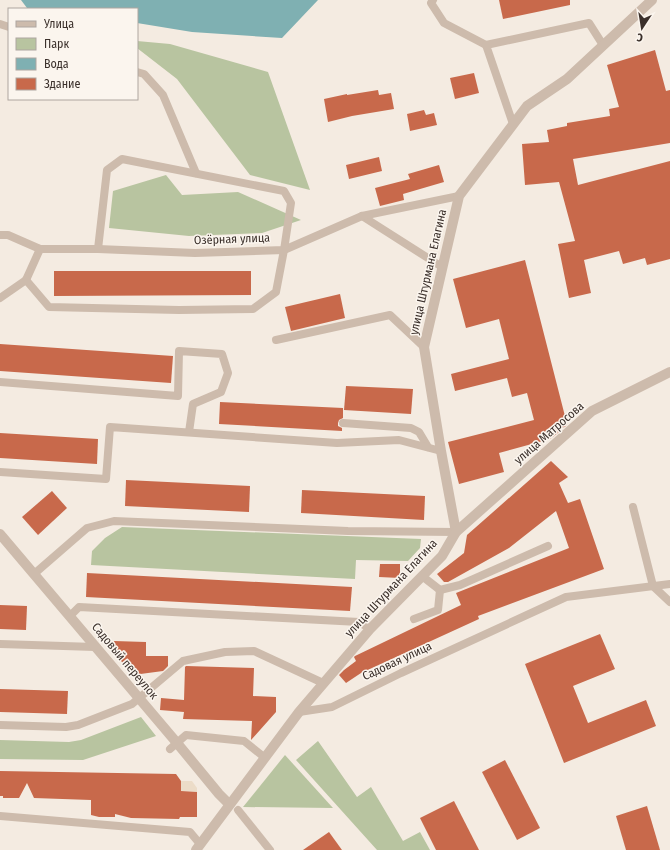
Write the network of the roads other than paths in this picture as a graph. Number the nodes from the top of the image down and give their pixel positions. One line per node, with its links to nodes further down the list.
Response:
1 (433, 0): 3 (lane)
2 (652, 0): 4 (street, улица Штурмана Елагина)
3 (486, 45): 4 (lane); 6 (lane)
4 (603, 45): 6 (street, улица Штурмана Елагина)
5 (138, 72): 7 (lane)
6 (513, 124): 8 (street, улица Штурмана Елагина)
7 (196, 173): 11 (lane); 13 (lane)
8 (459, 196): 9 (lane, Озёрная улица); 14 (street, улица Штурмана Елагина)
9 (362, 216): 13 (lane, Озёрная улица); 14 (lane)
10 (0, 235): 12 (lane, Озёрная улица)
11 (98, 249): 12 (lane, Озёрная улица); 13 (lane, Озёрная улица)
12 (40, 250): 15 (lane)
13 (284, 250): 15 (lane)
14 (442, 267): 18 (street, улица Штурмана Елагина)
15 (26, 280): 16 (lane)
16 (0, 298)
17 (276, 340): 18 (lane)
18 (424, 347): 24 (street, улица Штурмана Елагина)
19 (670, 372): 27 (street, улица Матросова)
20 (0, 382): 22 (lane)
21 (343, 423): 23 (lane)
22 (189, 432): 23 (lane); 25 (lane)
23 (428, 447): 24 (lane)
24 (441, 451): 27 (street, улица Штурмана Елагина)
25 (0, 472)
26 (633, 507): 33 (lane)
27 (456, 532): 30 (lane); 31 (street, улица Штурмана Елагина)
28 (0, 534): 30 (street, Садовый переулок)
29 (548, 546): 34 (lane)
30 (34, 574): 36 (street, Садовый переулок)
31 (422, 576): 34 (lane); 38 (street, улица Штурмана Елагина)
32 (670, 584): 33 (lane, Садовая улица)
33 (653, 586): 35 (lane); 43 (lane, Садовая улица)
34 (440, 590): 37 (lane)
35 (670, 602)
36 (70, 616): 38 (lane); 40 (street, Садовый переулок)
37 (414, 619)
38 (370, 629): 41 (street, улица Штурмана Елагина)
39 (0, 644): 40 (lane)
40 (95, 647): 42 (street, Садовый переулок)
41 (323, 683): 42 (lane); 43 (street, улица Штурмана Елагина)
42 (139, 698): 44 (lane); 45 (street, Садовый переулок)
43 (299, 712): 46 (street)
44 (0, 725)
45 (173, 746): 46 (lane); 47 (street, Садовый переулок)
46 (264, 757): 47 (street)
47 (234, 807): 49 (street); 50 (lane)
48 (0, 816): 49 (lane)
49 (198, 847)
50 (270, 850)

